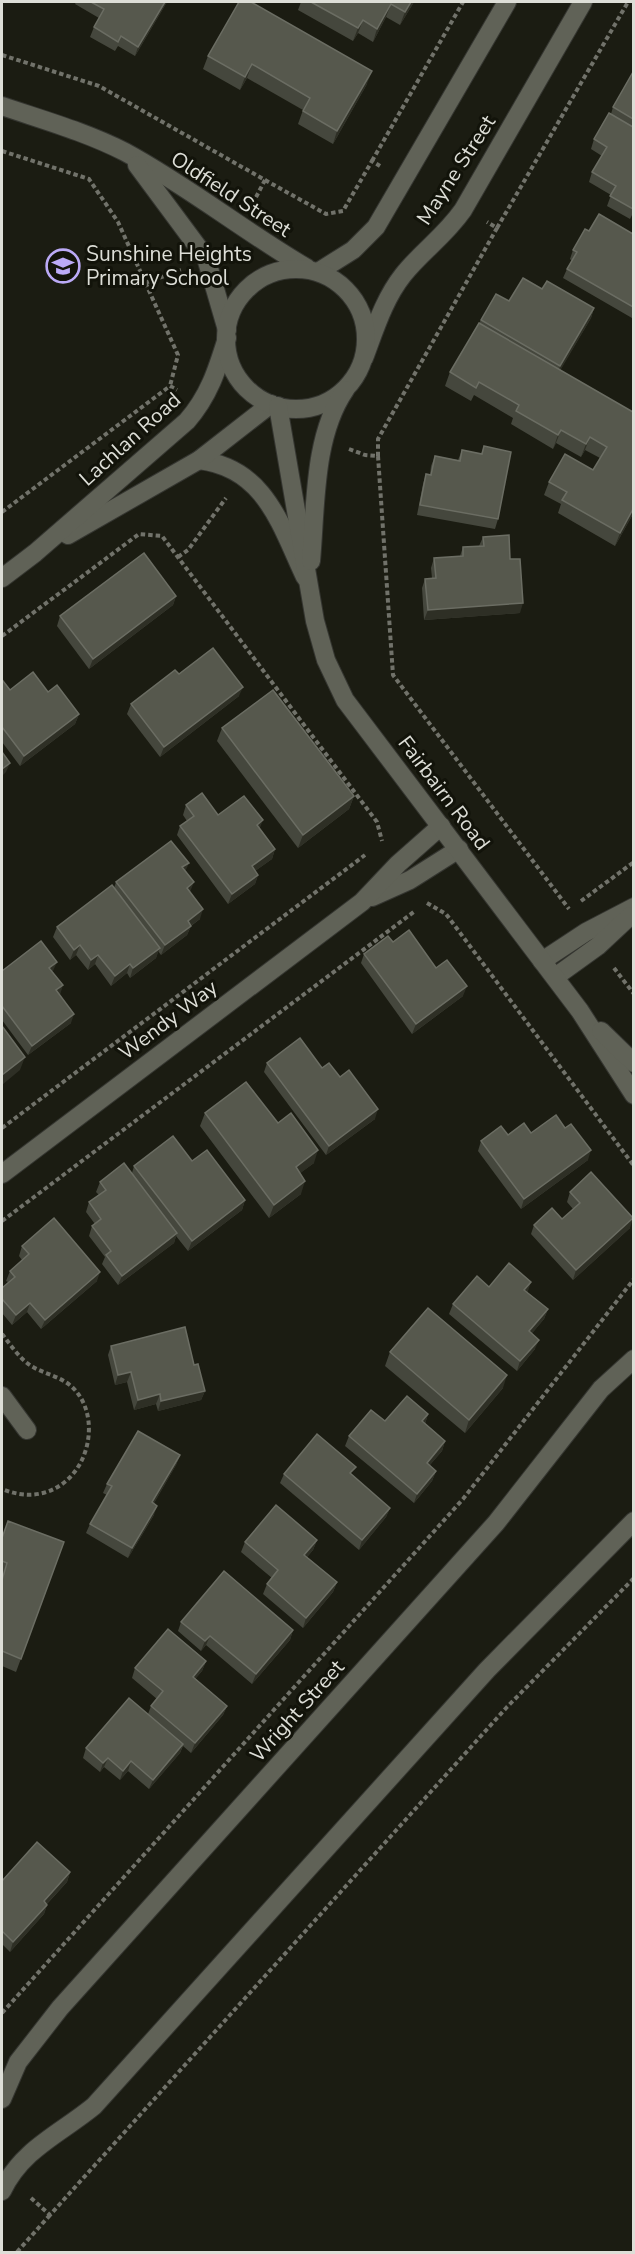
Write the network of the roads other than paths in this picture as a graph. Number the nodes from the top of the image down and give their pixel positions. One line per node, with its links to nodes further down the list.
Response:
1 (507, 2): 5 (street, Mayne Street)
2 (583, 2): 7 (street, Mayne Street)
3 (2, 106): 4 (street, Oldfield Street)
4 (128, 154): 5 (street, Oldfield Street); 6 (street, Oldfield Street)
5 (315, 271): 6 (street); 7 (street)
6 (227, 334): 9 (street); 11 (street, Lachlan Road)
7 (364, 358): 8 (street)
8 (347, 387): 9 (street); 13 (street, Fairbairn Road)
9 (274, 405): 10 (street, Lachlan Road); 13 (street, Fairbairn Road)
10 (199, 460): 11 (street, Lachlan Road); 13 (street, Fairbairn Road)
11 (35, 553): 12 (street, Lachlan Road)
12 (2, 578)
13 (309, 584): 14 (street, Fairbairn Road)
14 (441, 826): 15 (street, Fairbairn Road); 16 (street, Wendy Way)
15 (459, 849): 16 (street, Wendy Way); 19 (street, Fairbairn Road)
16 (362, 902): 24 (street, Wendy Way)
17 (633, 907): 19 (street)
18 (633, 912): 20 (street)
19 (542, 961): 20 (street, Fairbairn Road)
20 (555, 977): 21 (street, Fairbairn Road)
21 (580, 1011): 22 (street, Fairbairn Road); 23 (street, Fairbairn Road)
22 (633, 1063)
23 (633, 1095)
24 (2, 1174)
25 (633, 1359): 29 (street, Wright Street)
26 (2, 1396): 27 (street)
27 (27, 1430)
28 (633, 1521): 30 (street)
29 (2, 2099)
30 (5, 2184)

